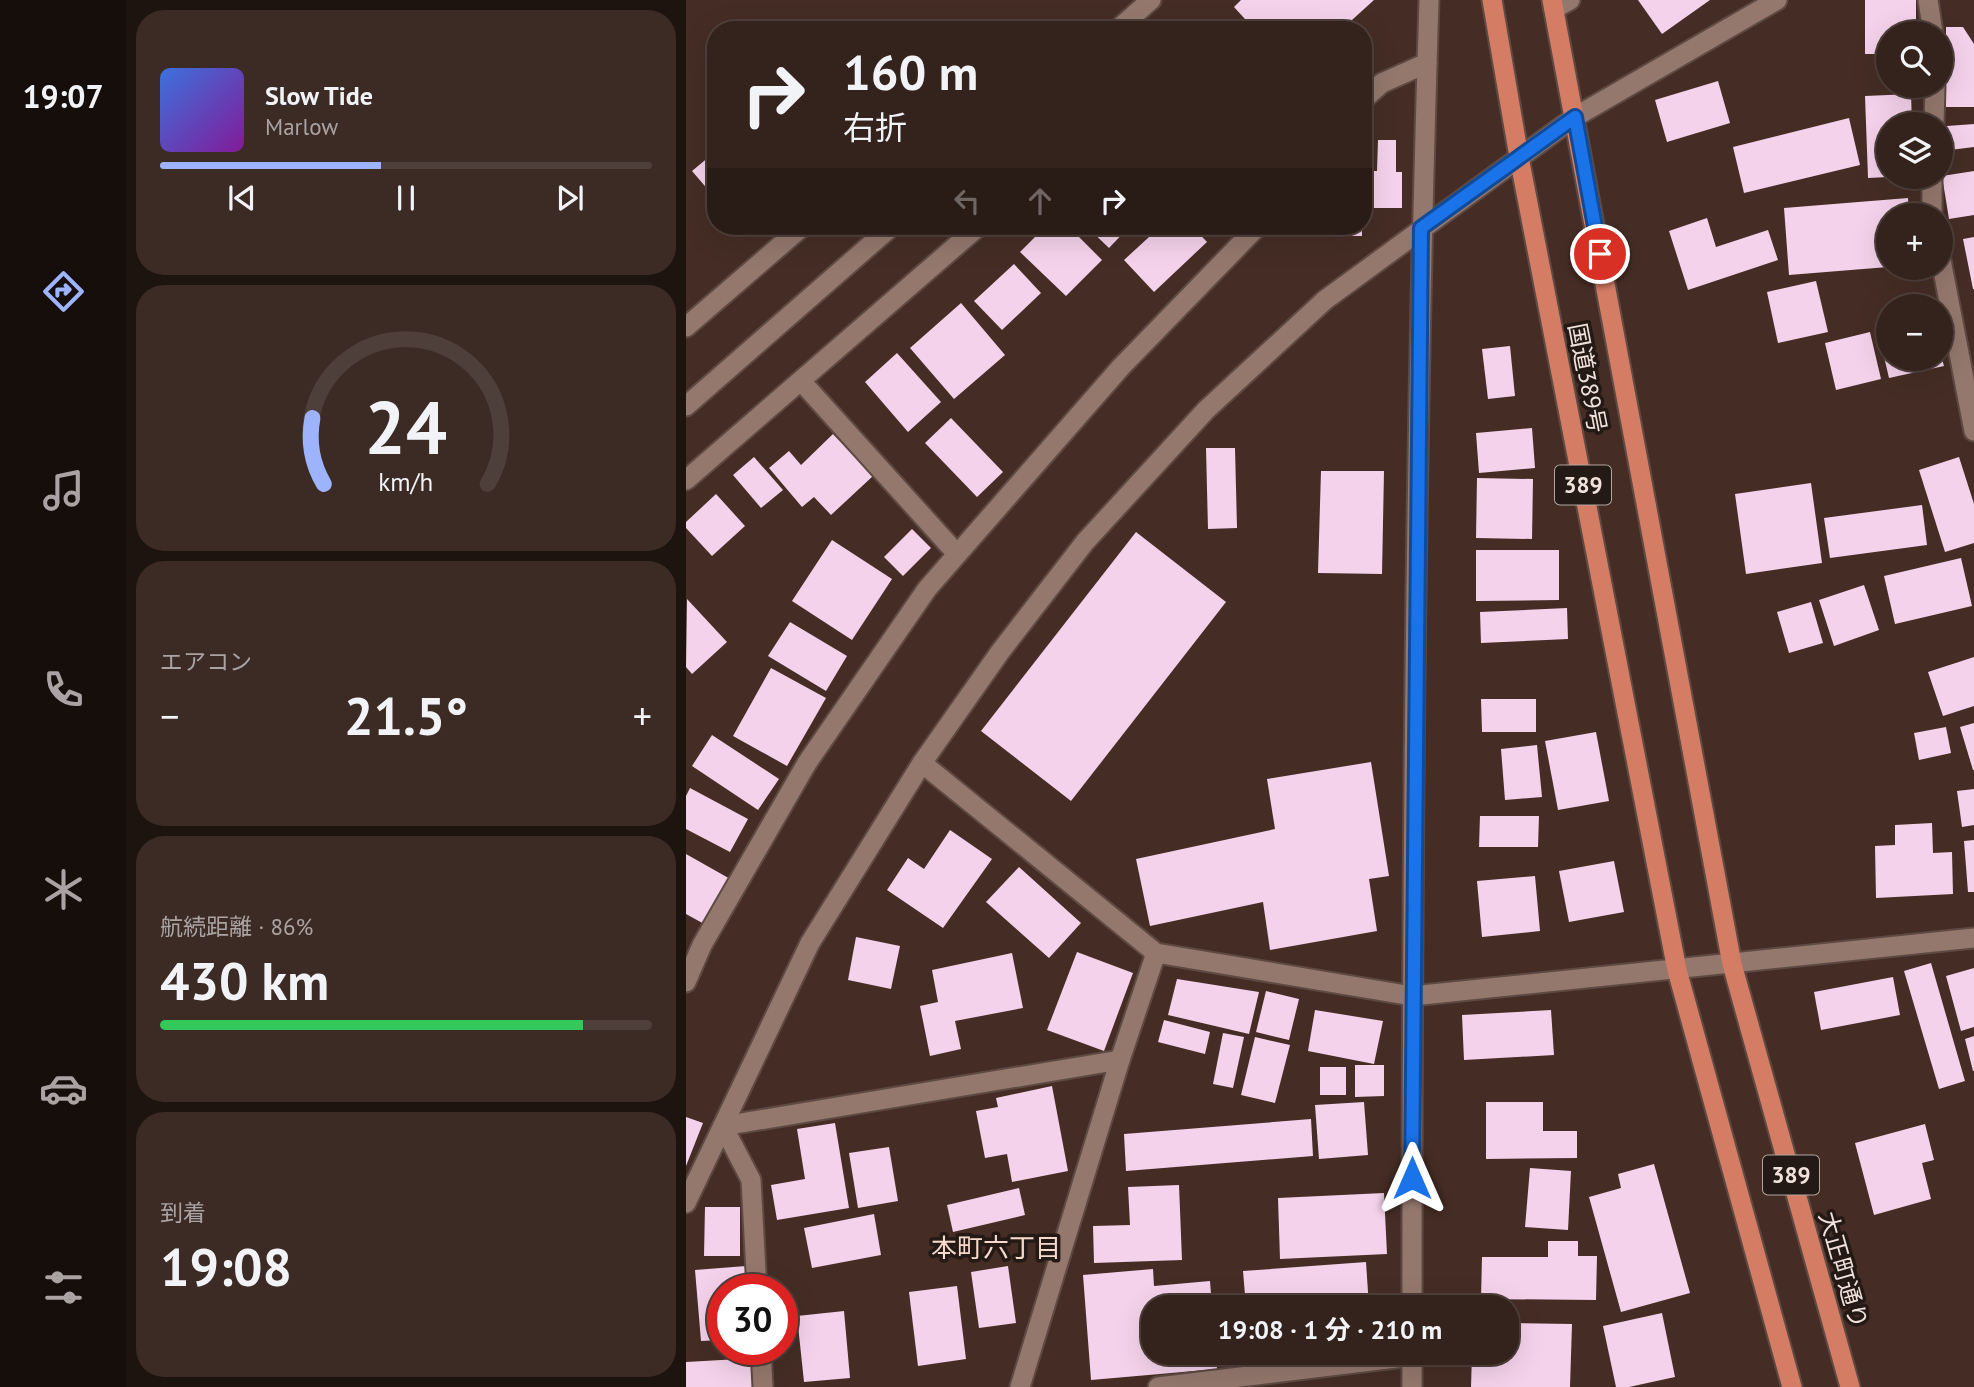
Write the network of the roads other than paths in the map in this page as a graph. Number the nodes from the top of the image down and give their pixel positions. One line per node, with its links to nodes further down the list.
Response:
1 (1152, 0): 7 (street)
2 (1429, 0): 9 (street)
3 (1492, 0): 12 (highway, 国道389号 / 389)
4 (1777, 0): 11 (street)
5 (1928, 0): 8 (street)
6 (1559, 3): 11 (highway, 国道389号 / 389)
7 (1128, 21)
8 (1931, 21)
9 (1427, 63): 10 (street); 13 (street)
10 (1372, 92)
11 (1575, 117): 12 (street); 28 (highway, 国道389号 / 389)
12 (1519, 157): 13 (street); 29 (highway, 国道389号 / 389)
13 (1421, 228): 25 (street); 31 (street)
14 (793, 235): 19 (street)
15 (882, 235): 21 (street)
16 (969, 235): 20 (street)
17 (1249, 235): 24 (street)
18 (1945, 280): 22 (street)
19 (686, 327)
20 (801, 381): 23 (street); 24 (street)
21 (686, 406)
22 (1974, 431)
23 (686, 480)
24 (957, 554): 30 (street)
25 (922, 763): 27 (street); 33 (street)
26 (1974, 938): 28 (street)
27 (1156, 953): 31 (street); 32 (street)
28 (1732, 964): 29 (street); 45 (highway, 大正町通り / 389)
29 (1677, 970): 31 (street); 44 (highway, 389)
30 (686, 982)
31 (1412, 996): 36 (street)
32 (1119, 1060): 33 (street); 41 (street)
33 (723, 1126): 34 (street); 35 (street)
34 (686, 1203)
35 (756, 1274)
36 (1412, 1295)
37 (762, 1365): 40 (street)
38 (1333, 1365): 42 (street)
39 (1412, 1365): 43 (street)
40 (763, 1387)
41 (1020, 1387)
42 (1158, 1387)
43 (1412, 1387)
44 (1792, 1387)
45 (1850, 1387)

